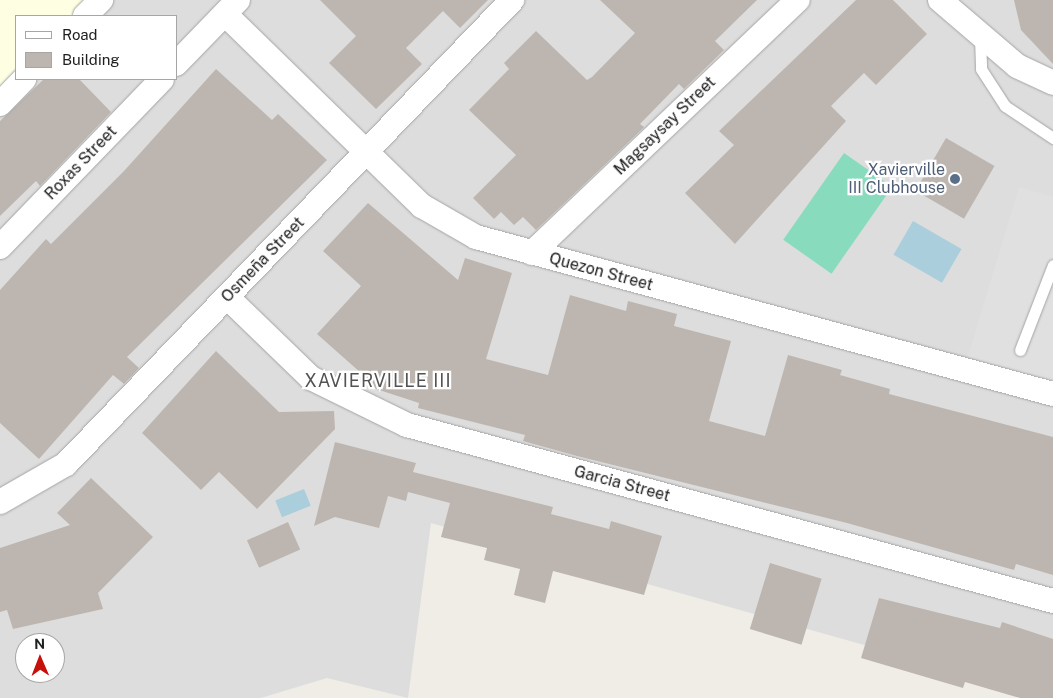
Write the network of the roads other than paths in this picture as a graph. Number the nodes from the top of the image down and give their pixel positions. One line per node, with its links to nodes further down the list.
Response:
1 (101, 0): 6 (street)
2 (512, 0): 14 (street, Osmeña Street)
3 (798, 0): 16 (street, Magsaysay Street)
4 (940, 0): 7 (street)
5 (231, 7): 8 (street); 14 (street, Quezon Street)
6 (86, 15)
7 (980, 37): 11 (street); 13 (lane)
8 (178, 62)
9 (23, 80): 12 (street)
10 (161, 80): 15 (street, Roxas Street)
11 (1053, 83)
12 (0, 104)
13 (1053, 138)
14 (369, 151): 16 (street, Quezon Street); 18 (street, Osmeña Street)
15 (0, 247)
16 (532, 254): 20 (street, Quezon Street)
17 (1053, 264): 19 (lane)
18 (227, 297): 21 (street, Osmeña Street); 22 (street, Garcia Street)
19 (1020, 350)
20 (1053, 394)
21 (0, 502)
22 (1053, 601)

